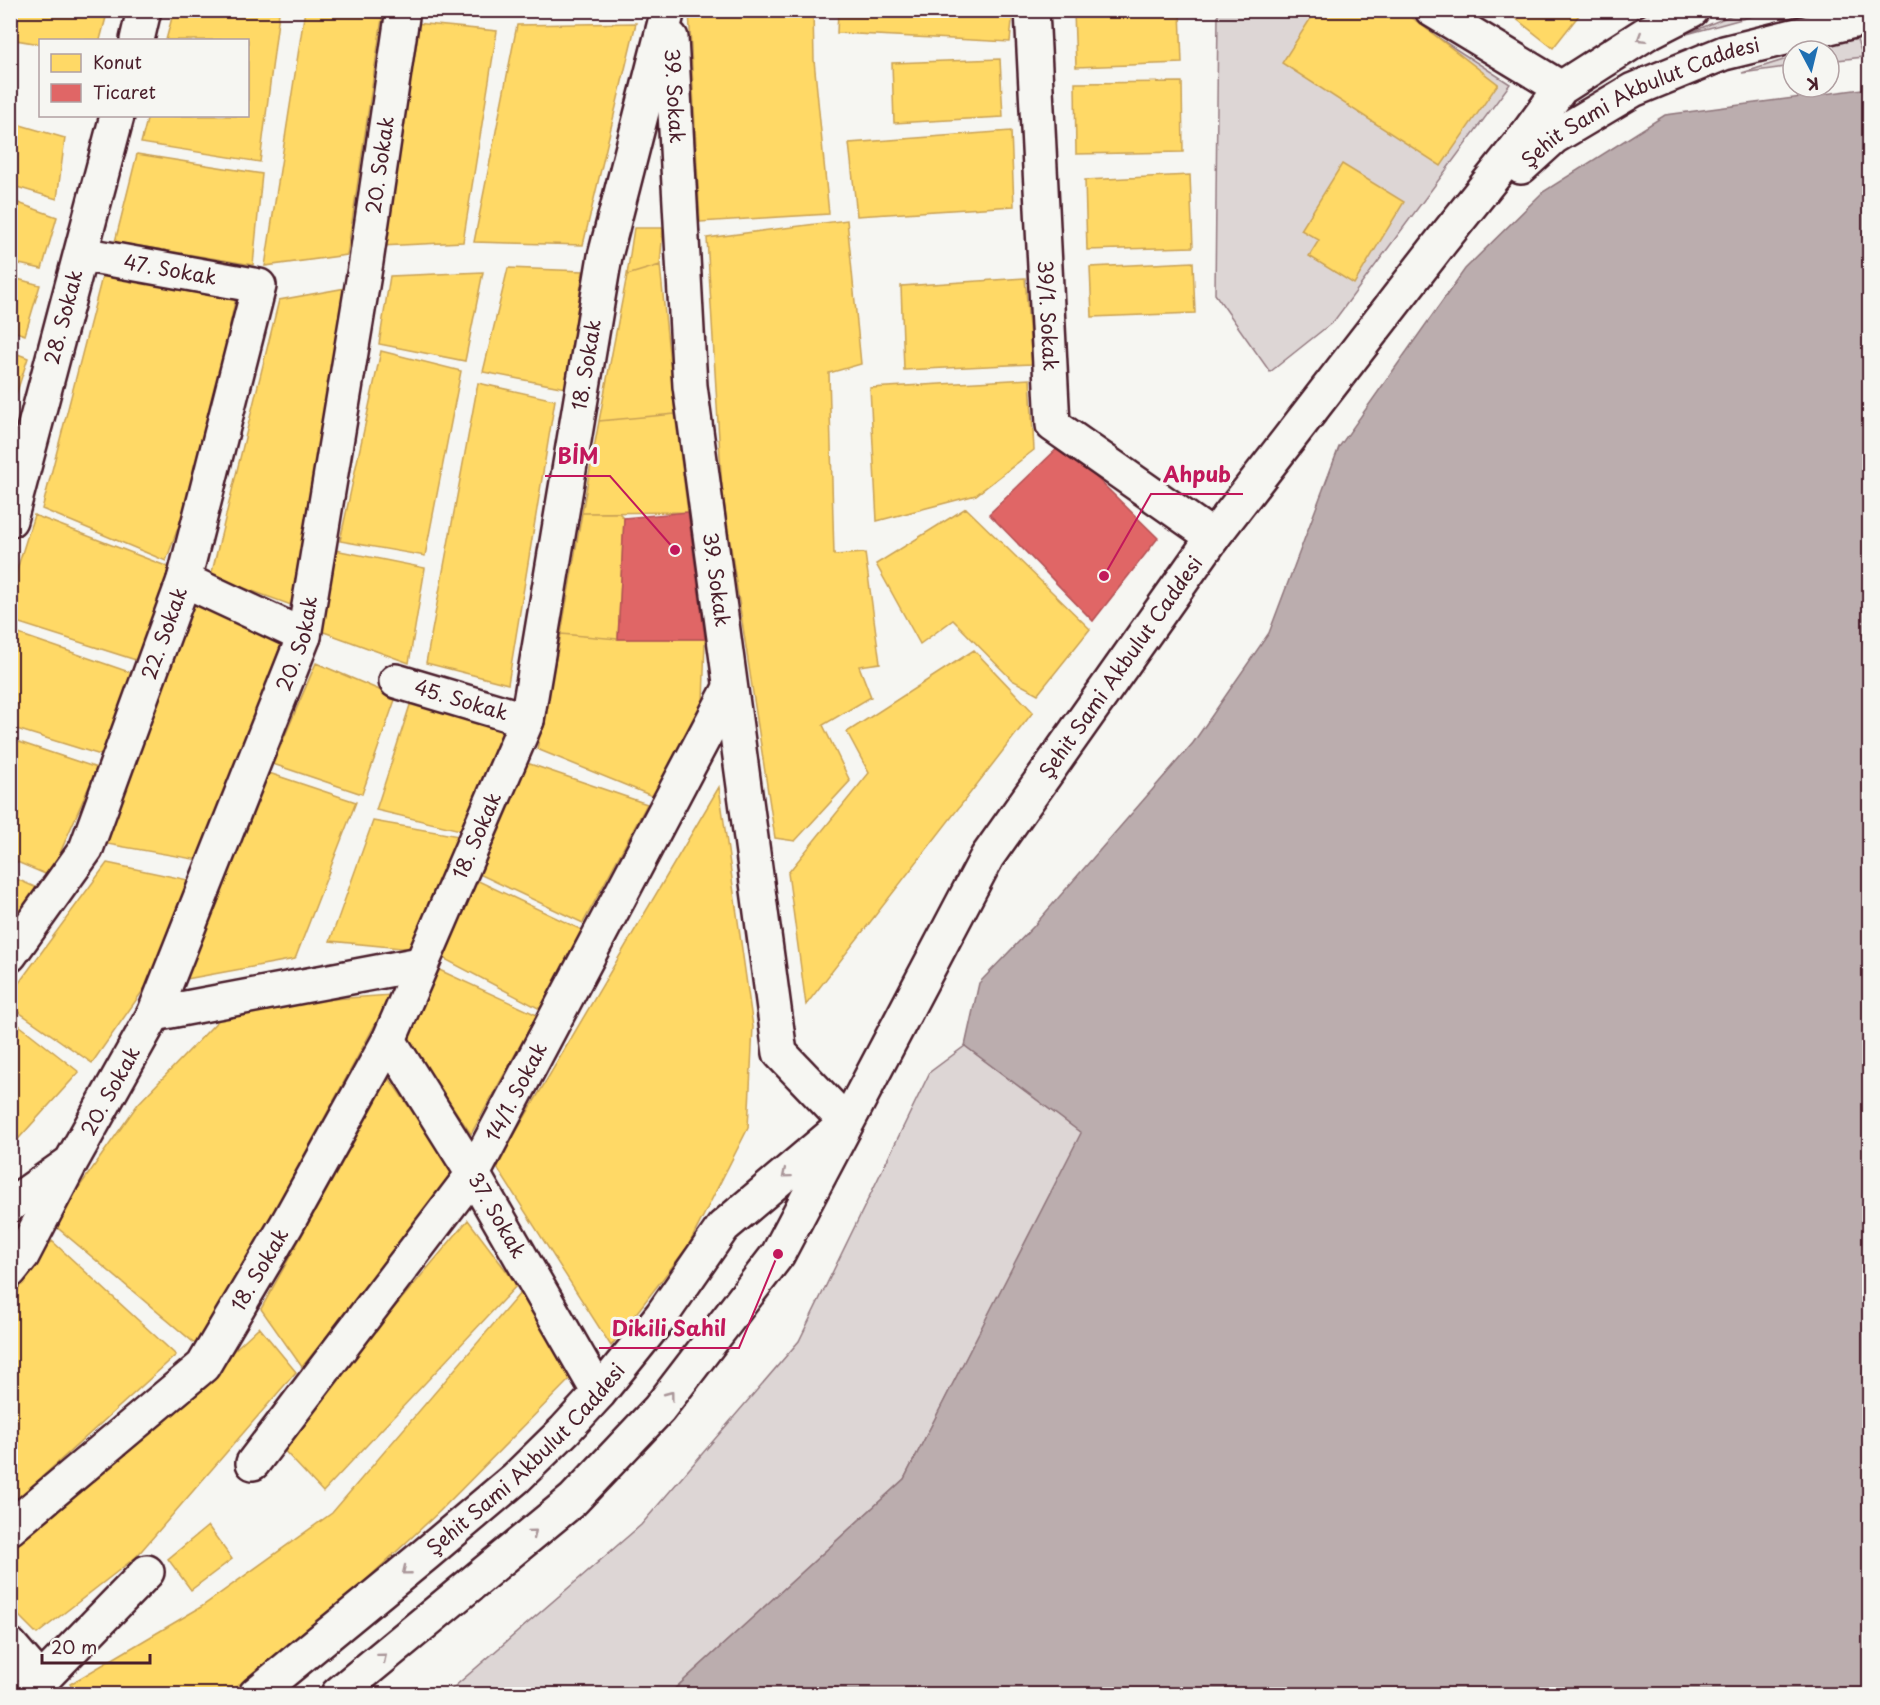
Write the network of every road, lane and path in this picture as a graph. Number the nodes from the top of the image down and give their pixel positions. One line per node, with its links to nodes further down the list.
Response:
1 (144, 10): 8 (street)
2 (403, 10): 17 (street, 20. Sokak)
3 (669, 10): 19 (street, 39. Sokak); 20 (street, 18. Sokak)
4 (1032, 10): 15 (street, 39/1. Sokak)
5 (1432, 10): 9 (street)
6 (1692, 10): 9 (street, Şehit Sami Akbulut Caddesi, one-way to 9)
7 (1869, 17): 11 (street, Şehit Sami Akbulut Caddesi)
8 (136, 39)
9 (1561, 88): 11 (street, Şehit Sami Akbulut Caddesi)
10 (117, 117): 12 (street, 28. Sokak)
11 (1441, 242): 15 (street, Şehit Sami Akbulut Caddesi)
12 (81, 254): 13 (street, 47. Sokak); 14 (street, 28. Sokak)
13 (259, 286): 16 (street, 22. Sokak)
14 (10, 520)
15 (1213, 537): 25 (street, Şehit Sami Akbulut Caddesi)
16 (184, 580): 17 (street); 21 (street, 22. Sokak)
17 (304, 636): 23 (street, 20. Sokak)
18 (396, 681): 20 (street, 45. Sokak)
19 (730, 688): 25 (street, 39. Sokak); 27 (street, 14/1. Sokak)
20 (527, 720): 22 (street, 18. Sokak)
21 (10, 955)
22 (420, 964): 23 (street); 24 (street, 18. Sokak)
23 (154, 1014): 26 (street, 20. Sokak)
24 (389, 1040): 27 (street, 37. Sokak); 32 (street, 18. Sokak)
25 (846, 1122): 30 (street, Şehit Sami Akbulut Caddesi, one-way to 30); 37 (street, Şehit Sami Akbulut Caddesi, one-way to 25)
26 (71, 1162): 28 (street, 20. Sokak); 29 (street)
27 (473, 1174): 30 (street, 37. Sokak); 31 (street, 14/1. Sokak)
28 (10, 1205)
29 (10, 1271)
30 (599, 1393): 36 (street, Şehit Sami Akbulut Caddesi, one-way to 36)
31 (253, 1463)
32 (10, 1528)
33 (147, 1572): 35 (street)
34 (10, 1645): 35 (street)
35 (34, 1688)
36 (256, 1695)
37 (338, 1695)

